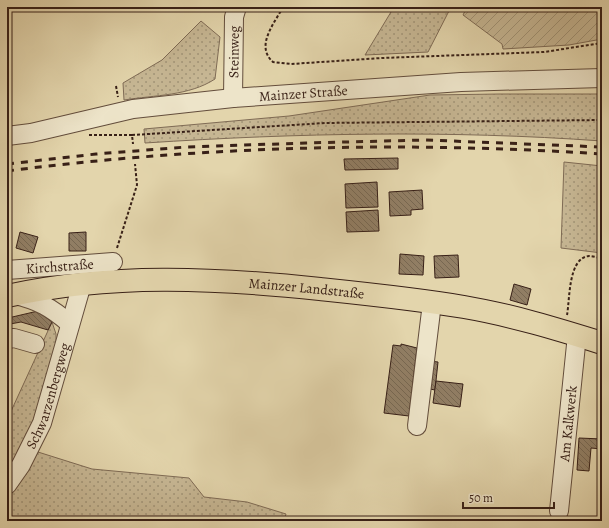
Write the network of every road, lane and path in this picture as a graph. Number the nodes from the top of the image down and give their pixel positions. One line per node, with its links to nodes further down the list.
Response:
1 (237, 7): 6 (street, Steinweg)
2 (283, 7): 3 (path)
3 (602, 43)
4 (602, 78): 6 (street, Mainzer Straße)
5 (116, 86): 7 (path)
6 (233, 98): 10 (street, Mainzer Straße)
7 (119, 101)
8 (602, 120): 9 (path)
9 (132, 134)
10 (7, 136)
11 (135, 164): 13 (path)
12 (602, 258): 19 (path)
13 (113, 262): 14 (street, Kirchstraße)
14 (7, 270)
15 (82, 284): 16 (main road, Mainzer Landstraße); 17 (main road, Mainzer Landstraße); 18 (street, Schwarzenbergweg)
16 (10, 295): 18 (street, Schwarzenbergweg)
17 (432, 303): 19 (main road, Mainzer Landstraße); 23 (street)
18 (70, 324): 24 (street, Schwarzenbergweg)
19 (570, 333): 21 (main road, Mainzer Landstraße); 25 (street, Am Kalkwerk)
20 (7, 339): 22 (street)
21 (602, 343)
22 (35, 344)
23 (417, 426)
24 (7, 485)
25 (559, 511)

